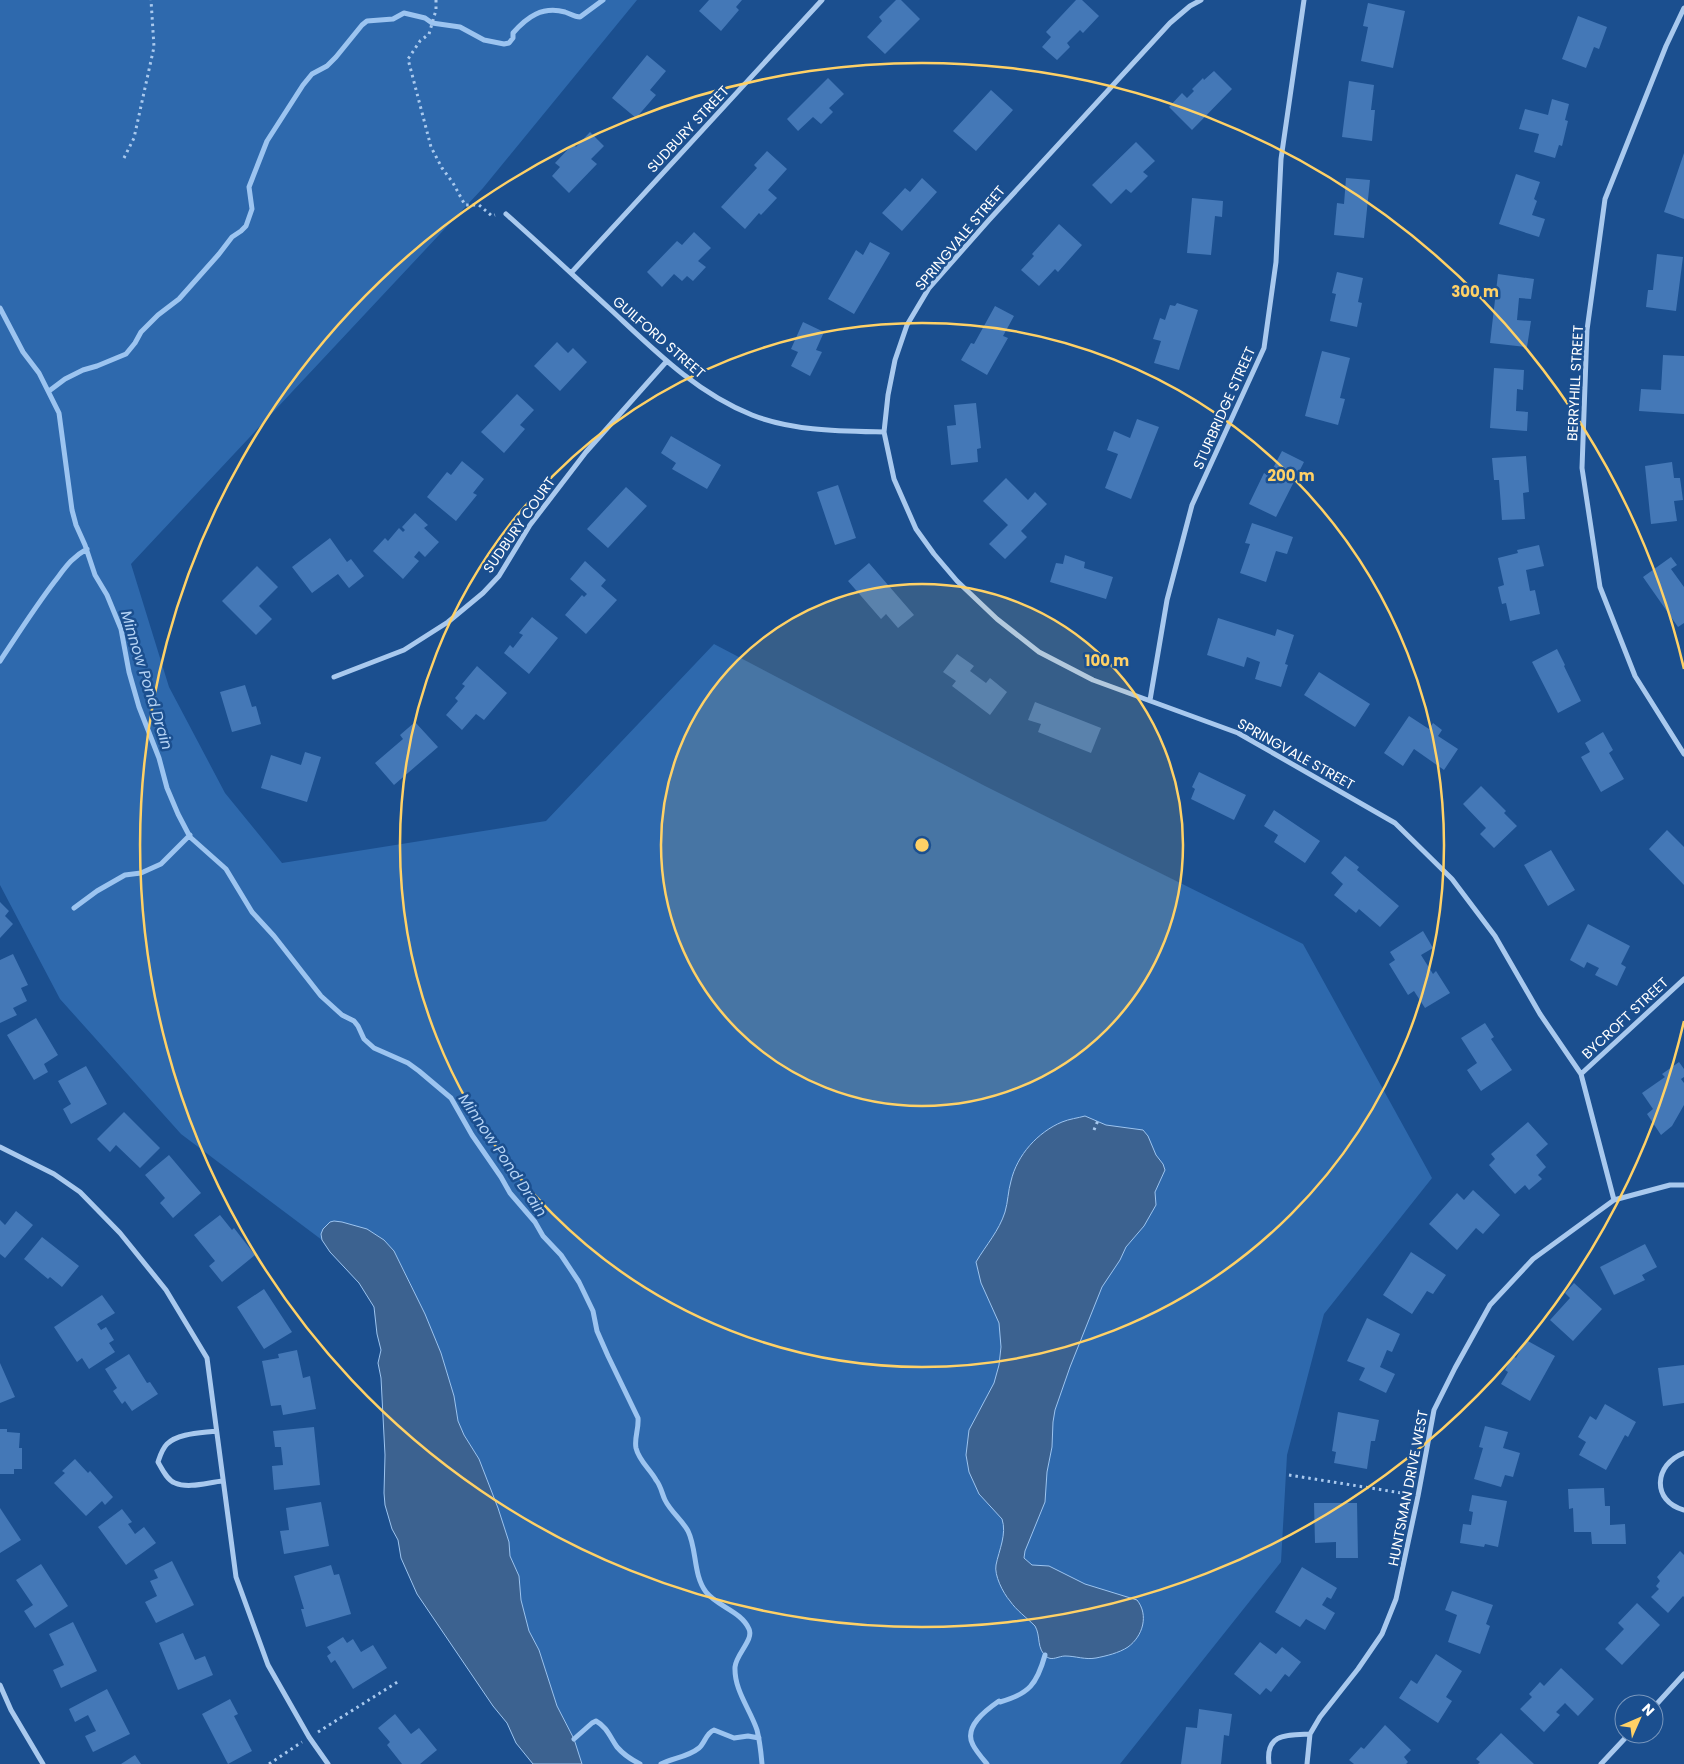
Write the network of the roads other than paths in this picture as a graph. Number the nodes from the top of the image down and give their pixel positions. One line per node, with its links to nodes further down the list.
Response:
1 (822, 0): 6 (street, SUDBURY STREET)
2 (1201, 0): 8 (street, SPRINGVALE STREET)
3 (1304, 0): 10 (street, STURBRIDGE STREET)
4 (1684, 8): 11 (street, BERRYHILL STREET)
5 (506, 214): 6 (street, GUILFORD STREET)
6 (571, 273): 7 (street, GUILFORD STREET)
7 (666, 362): 8 (street, GUILFORD STREET); 9 (street, SUDBURY COURT)
8 (884, 432): 10 (street, SPRINGVALE STREET)
9 (334, 677)
10 (1150, 700): 13 (street, SPRINGVALE STREET)
11 (1684, 754)
12 (1684, 979): 13 (street, BYCROFT STREET)
13 (1580, 1074): 16 (street, SPRINGVALE STREET)
14 (0, 1147): 17 (street)
15 (1684, 1185): 16 (street)
16 (1614, 1200): 24 (street, HUNTSMAN DRIVE WEST)
17 (216, 1430): 19 (street); 19 (street)
18 (1684, 1453): 20 (street)
19 (223, 1481): 27 (street)
20 (1684, 1510)
21 (1684, 1674): 23 (street)
22 (0, 1686): 26 (street)
23 (1664, 1696)
24 (1310, 1734): 28 (street); 29 (street, HUNTSMAN DRIVE WEST)
25 (1620, 1744): 30 (street)
26 (43, 1764)
27 (328, 1764)
28 (1270, 1764)
29 (1307, 1764)
30 (1601, 1764)

